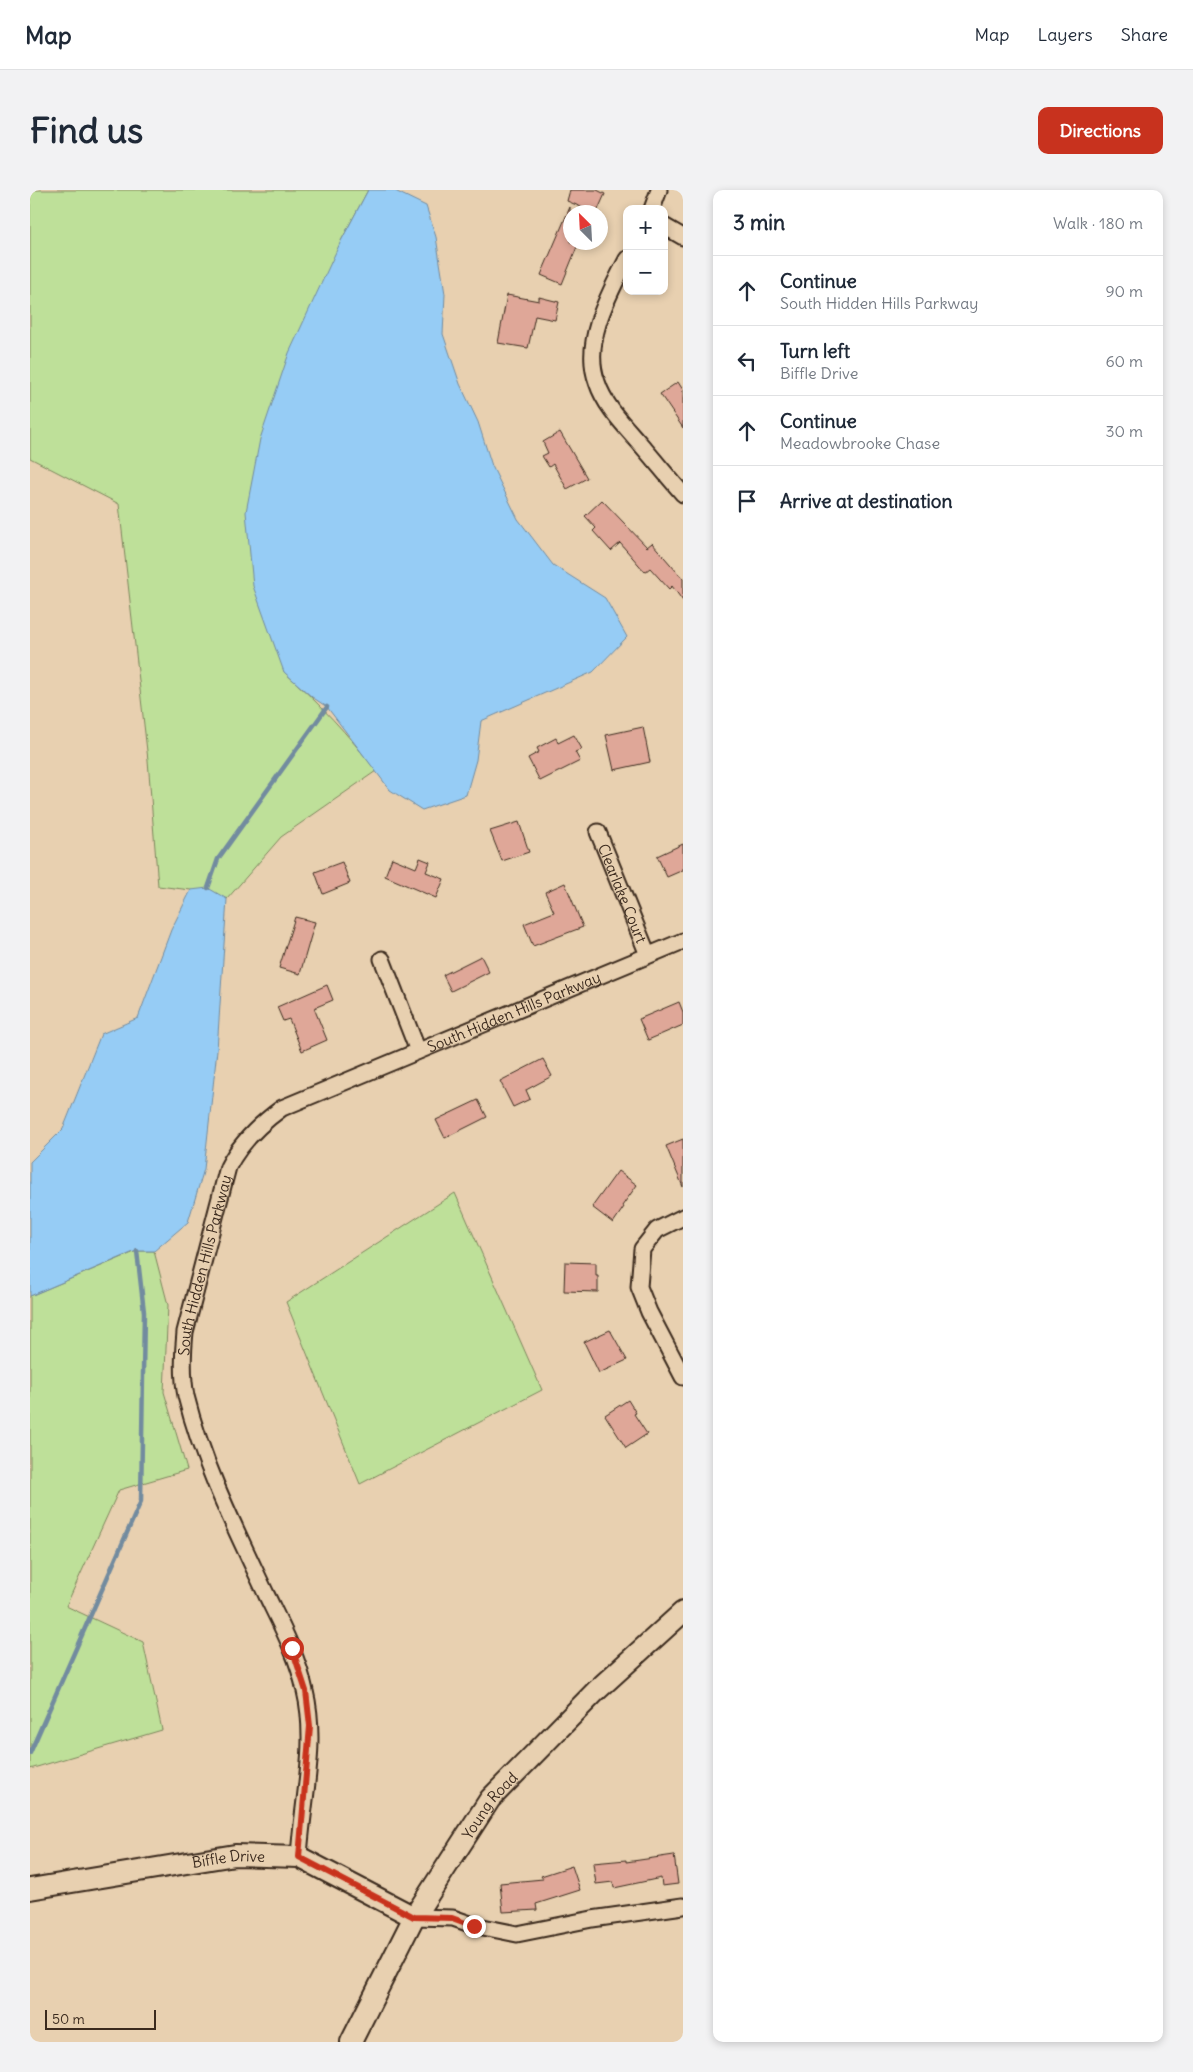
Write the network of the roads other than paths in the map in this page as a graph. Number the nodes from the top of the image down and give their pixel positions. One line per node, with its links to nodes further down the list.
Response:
1 (659, 190): 2 (street)
2 (653, 205)
3 (668, 228): 4 (street)
4 (683, 237)
5 (623, 267): 6 (street)
6 (683, 494)
7 (598, 832): 9 (street, Clearlake Court)
8 (683, 940): 9 (street, South Hidden Hills Parkway)
9 (648, 955): 11 (street, South Hidden Hills Parkway)
10 (382, 959): 11 (street)
11 (418, 1051): 15 (street, South Hidden Hills Parkway)
12 (683, 1217): 13 (street)
13 (683, 1377)
14 (683, 1612): 18 (street, Young Road)
15 (299, 1857): 16 (street, Biffle Drive); 18 (street, Biffle Drive)
16 (30, 1890)
17 (683, 1906): 18 (street)
18 (414, 1917): 19 (street, Young Road)
19 (351, 2042)

